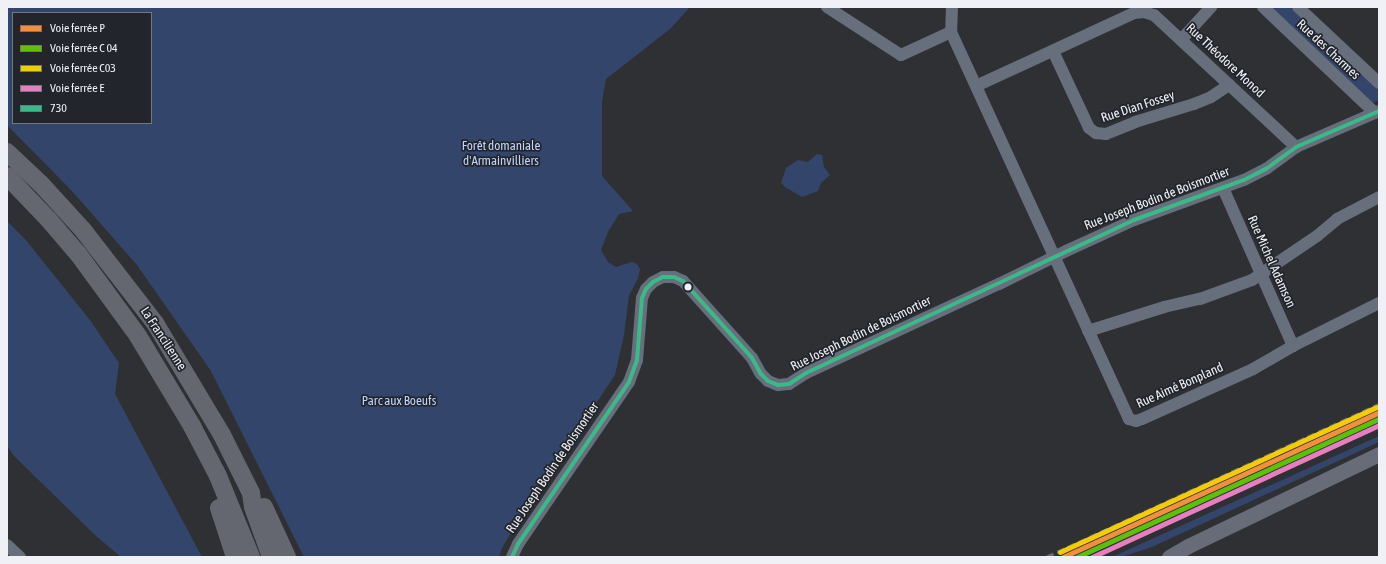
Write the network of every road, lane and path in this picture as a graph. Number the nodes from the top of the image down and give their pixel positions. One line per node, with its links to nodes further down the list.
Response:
1 (827, 7): 6 (street)
2 (1211, 7): 7 (street)
3 (1263, 7): 12 (street, Rue des Charmes)
4 (1298, 7): 9 (street, Rue des Charmes)
5 (951, 13): 6 (street)
6 (951, 32): 11 (street)
7 (1181, 40): 8 (street, Rue Théodore Monod); 10 (street, Rue Théodore Monod)
8 (1053, 51): 10 (street, Rue Dian Fossey); 11 (street, Rue Théodore Monod)
9 (1379, 83)
10 (1229, 84): 13 (street, Rue Théodore Monod)
11 (976, 86): 18 (street)
12 (1377, 112): 13 (street, Rue Joseph Bodin de Boismortier)
13 (1296, 147): 16 (street, Rue Joseph Bodin de Boismortier)
14 (7, 152): 26 (highway, La Francilienne)
15 (7, 176): 25 (highway, La Francilienne)
16 (1223, 188): 18 (street, Rue Joseph Bodin de Boismortier); 19 (street, Rue Michel Adamson)
17 (1379, 197): 19 (street)
18 (1055, 256): 21 (street, Rue Aimé Bonpland); 34 (street, Rue Joseph Bodin de Boismortier)
19 (1261, 274): 21 (street); 22 (street, Rue Michel Adamson)
20 (1379, 303): 22 (street, Rue Aimé Bonpland)
21 (1088, 331): 22 (street, Rue Aimé Bonpland)
22 (1293, 346)
23 (1379, 454): 27 (main road)
24 (1379, 463): 27 (main road)
25 (218, 476): 30 (highway); 31 (highway, La Francilienne)
26 (252, 493): 32 (highway, La Francilienne); 33 (highway)
27 (1278, 503): 35 (main road)
28 (7, 545): 29 (street)
29 (20, 557)
30 (235, 557)
31 (251, 557)
32 (271, 557)
33 (287, 557)
34 (512, 557)
35 (1169, 557)

